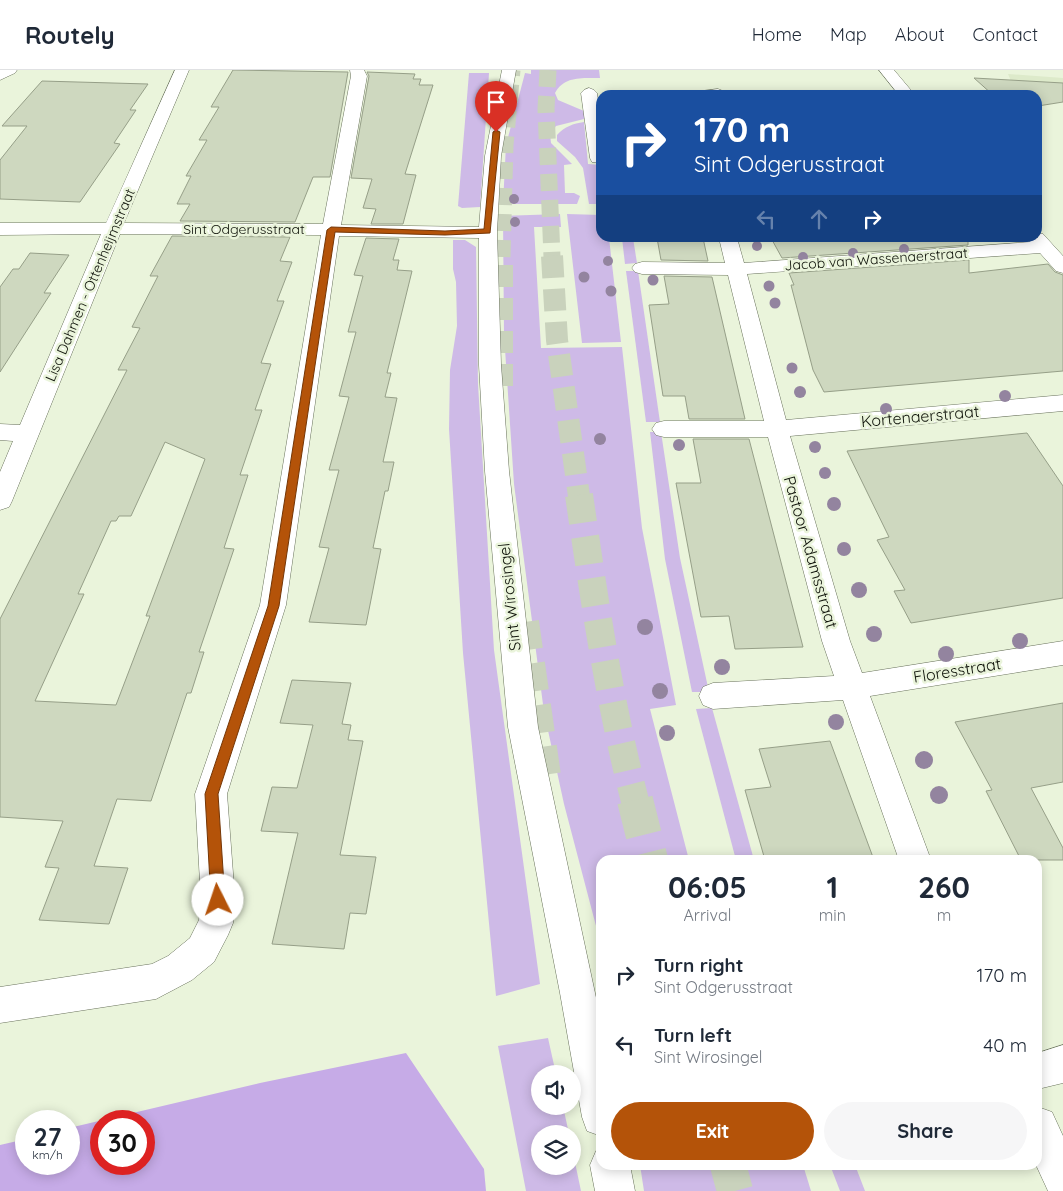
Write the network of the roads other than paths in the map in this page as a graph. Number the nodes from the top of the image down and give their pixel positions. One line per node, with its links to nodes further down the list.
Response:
1 (10, 70): 6 (street)
2 (182, 70): 10 (street, Lisa Dahmen - Ottenheijmstraat)
3 (357, 70): 12 (street)
4 (509, 70): 13 (street, Sint Wirosingel)
5 (886, 70): 7 (street)
6 (0, 75)
7 (904, 90)
8 (589, 93): 9 (street)
9 (596, 144)
10 (113, 228): 11 (street, Sint Odgerusstraat); 12 (street, Sint Odgerusstraat); 23 (street, Lisa Dahmen - Ottenheijmstraat)
11 (0, 229)
12 (331, 230): 13 (street, Sint Odgerusstraat); 29 (street)
13 (488, 232): 32 (street, Sint Wirosingel)
14 (729, 242): 18 (street, Pastoor Adamsstraat)
15 (1040, 242): 16 (street); 18 (street, Jacob van Wassenaerstraat)
16 (1063, 266)
17 (642, 268): 18 (street, Jacob van Wassenaerstraat)
18 (737, 269): 21 (street, Pastoor Adamsstraat)
19 (1063, 403): 21 (street, Kortenaerstraat)
20 (664, 429): 21 (street, Kortenaerstraat)
21 (777, 430): 26 (street, Pastoor Adamsstraat)
22 (0, 432): 23 (street)
23 (28, 433): 24 (street, Lisa Dahmen - Ottenheijmstraat)
24 (0, 501)
25 (1063, 653): 26 (street, Floresstraat)
26 (851, 687): 27 (street, Floresstraat); 28 (street, Pastoor Adamsstraat)
27 (713, 696)
28 (913, 855)
29 (0, 1005)
30 (1063, 1064): 31 (street)
31 (1042, 1070)
32 (596, 1090)
33 (1042, 1134): 35 (street)
34 (611, 1170): 36 (street)
35 (1063, 1179)
36 (615, 1191)

